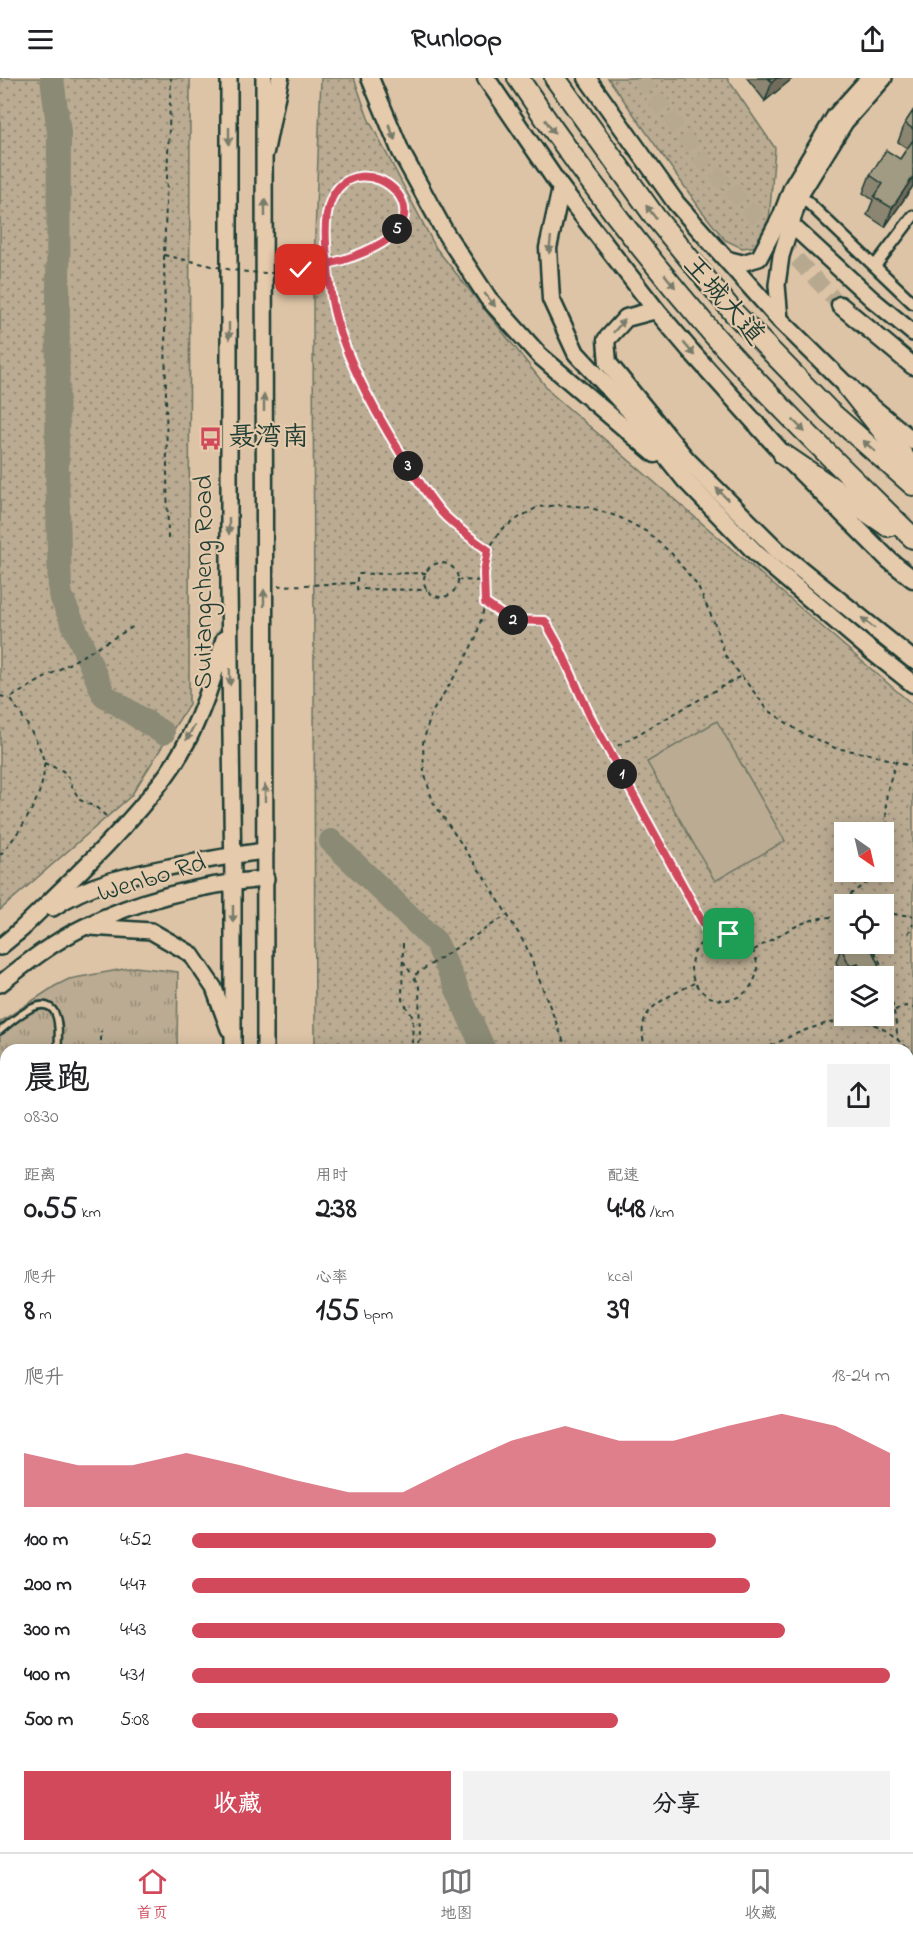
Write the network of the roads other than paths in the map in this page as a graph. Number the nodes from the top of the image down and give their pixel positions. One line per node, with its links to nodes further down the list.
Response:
1 (229, 78): 33 (main road, Suitangcheng Road, one-way to 33)
2 (264, 78): 11 (main road)
3 (280, 78): 11 (main road)
4 (370, 78): 28 (main road, one-way to 28)
5 (486, 78): 12 (main road)
6 (518, 78): 30 (highway, 王城大道, one-way to 30)
7 (555, 78): 29 (highway, 王城大道, one-way to 7)
8 (586, 78): 16 (main road)
9 (869, 78): 13 (main road)
10 (884, 78): 13 (main road)
11 (265, 152): 36 (main road, one-way to 11)
12 (561, 188): 20 (main road); 28 (main road, one-way to 28)
13 (796, 191): 15 (main road); 17 (street)
14 (913, 216): 17 (street)
15 (786, 220): 16 (main road); 21 (main road); 22 (main road)
16 (726, 259): 21 (main road)
17 (875, 266): 18 (street)
18 (913, 303)
19 (840, 305): 23 (main road)
20 (656, 310): 26 (main road, one-way to 26); 34 (main road, one-way to 20)
21 (780, 320): 24 (main road)
22 (913, 333)
23 (913, 366)
24 (848, 387): 25 (main road); 27 (highway)
25 (913, 441)
26 (784, 455): 31 (highway); 32 (main road)
27 (913, 469)
28 (685, 480): 35 (main road)
29 (913, 485)
30 (913, 538)
31 (913, 543)
32 (913, 579)
33 (229, 618): 37 (main road, Suitangcheng Road, one-way to 37); 41 (main road, one-way to 41)
34 (913, 660)
35 (913, 684)
36 (265, 851): 37 (main road, Wenbo Rd); 38 (main road)
37 (232, 854): 39 (main road, Suitangcheng Road); 41 (main road, Wenbo Rd)
38 (266, 879): 39 (main road, Wenbo Rd); 48 (main road)
39 (233, 881): 40 (main road, Wenbo Rd); 46 (main road, Suitangcheng Road, one-way to 46)
40 (84, 927): 43 (main road, Wenbo Rd); 47 (main road)
41 (17, 933): 42 (main road, Wenbo Rd)
42 (0, 947)
43 (0, 984)
44 (0, 1031): 45 (lane)
45 (58, 1044)
46 (233, 1044)
47 (233, 1044)
48 (265, 1044)

